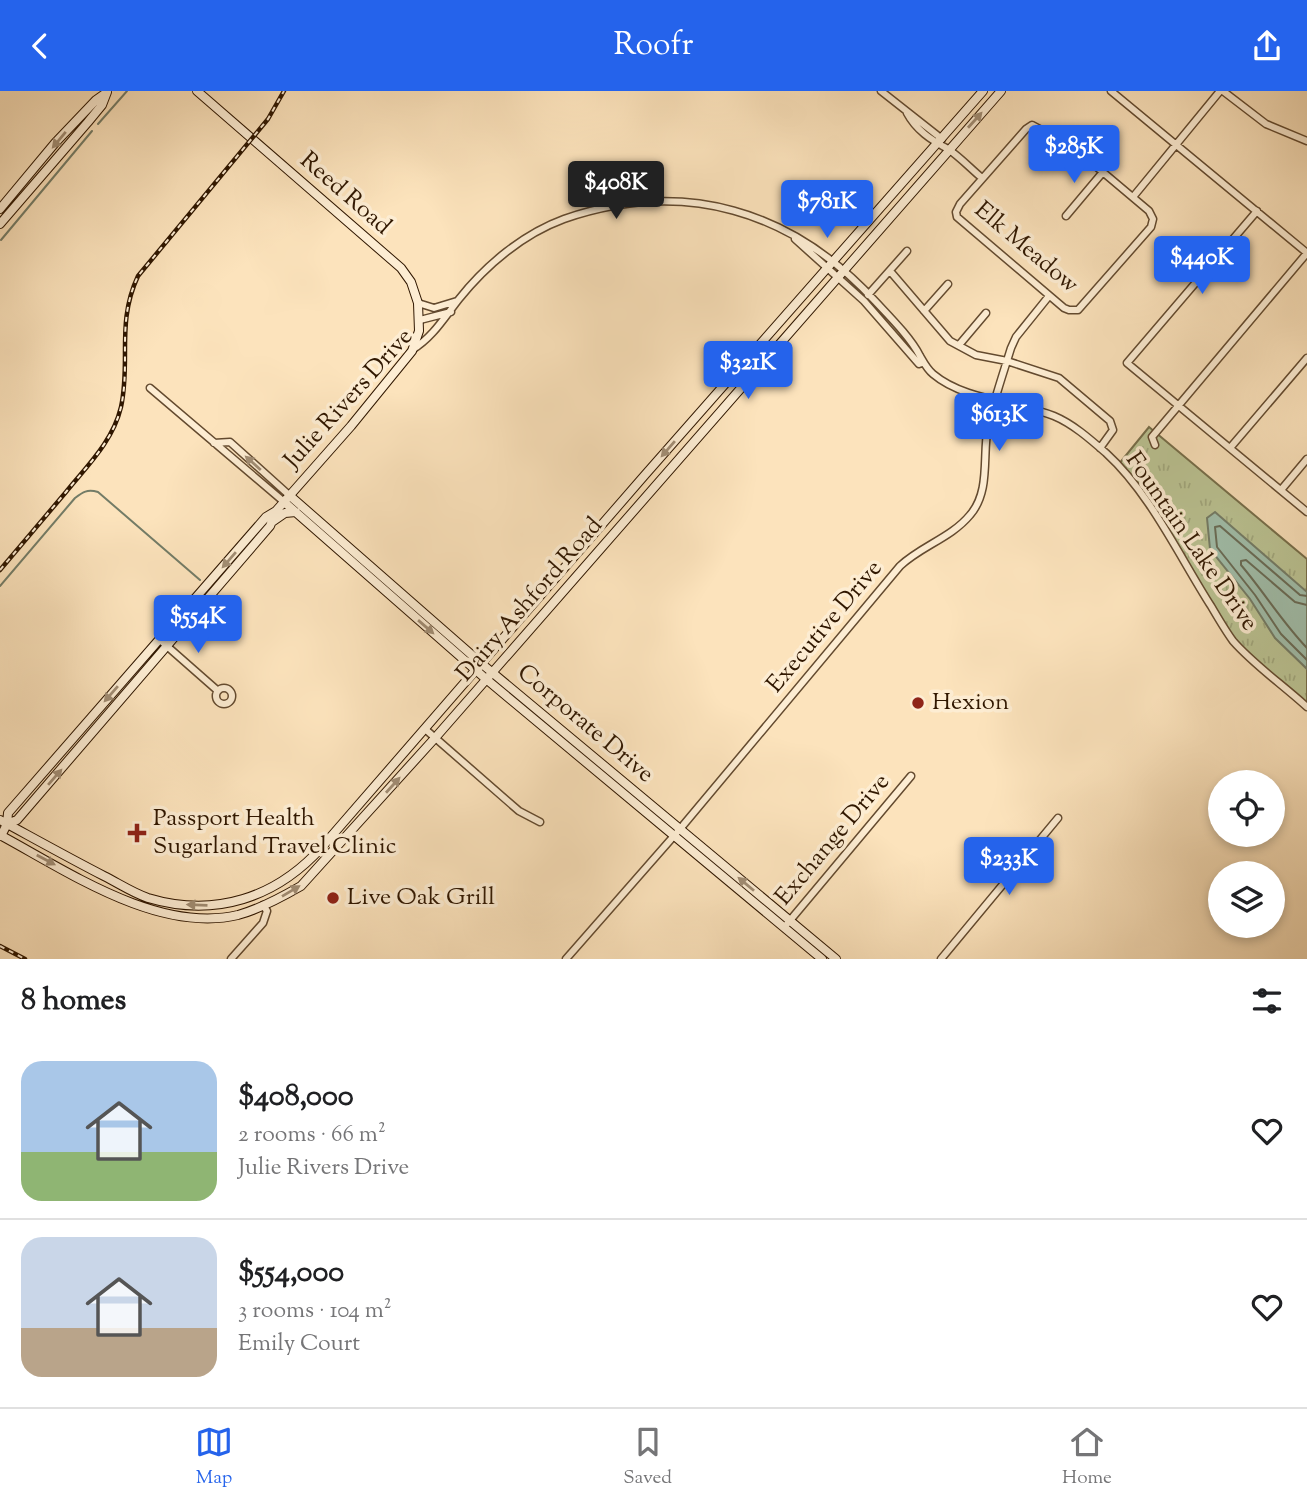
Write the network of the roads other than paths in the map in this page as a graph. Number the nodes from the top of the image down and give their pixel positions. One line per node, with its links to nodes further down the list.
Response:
1 (197, 91): 30 (main road, Reed Road)
2 (881, 91): 8 (street)
3 (983, 91): 8 (main road, Dairy Ashford Road)
4 (1001, 91): 11 (main road, Dairy Ashford Road, one-way to 4)
5 (1111, 91): 10 (street)
6 (1222, 91): 9 (street); 10 (street)
7 (108, 92): 16 (main road, one-way to 16); 20 (main road)
8 (939, 141): 11 (street); 15 (main road, Dairy Ashford Road)
9 (1307, 141)
10 (1176, 145): 14 (street); 17 (street)
11 (949, 150): 13 (street); 18 (main road, Dairy Ashford Road)
12 (1103, 172): 13 (street); 14 (street); 19 (street)
13 (982, 178): 28 (street, Elk Meadow)
14 (1133, 197): 28 (street, Elk Meadow)
15 (884, 205): 18 (main road); 23 (main road, Dairy Ashford Road)
16 (0, 209)
17 (1256, 211): 22 (street); 46 (street)
18 (893, 213): 25 (main road, Dairy Ashford Road)
19 (1066, 216)
20 (0, 225)
21 (907, 251): 24 (street)
22 (1307, 253): 46 (street)
23 (830, 267): 25 (street, Julie Rivers Drive); 29 (street, Julie Rivers Drive); 38 (main road, Dairy Ashford Road)
24 (890, 271): 27 (street); 31 (street)
25 (839, 275): 27 (street, Fountain Lake Drive); 36 (street, Fountain Lake Drive); 40 (main road, Dairy Ashford Road)
26 (948, 284): 31 (street)
27 (868, 295): 35 (street, Fountain Lake Drive)
28 (1049, 296): 42 (street, Executive Drive)
29 (457, 301): 30 (street, Julie Rivers Drive); 32 (street, Julie Rivers Drive)
30 (418, 303): 34 (main road, Reed Road)
31 (924, 311): 37 (street)
32 (451, 312): 34 (street, Julie Rivers Drive); 39 (street, Julie Rivers Drive)
33 (986, 313): 37 (street)
34 (420, 320): 39 (main road, Reed Road)
35 (894, 323): 36 (street); 43 (street, Fountain Lake Drive)
36 (888, 328): 43 (street, Fountain Lake Drive)
37 (959, 345): 42 (street)
38 (758, 348): 40 (main road); 47 (main road, Dairy Ashford Road)
39 (412, 351): 59 (main road, Julie Rivers Drive)
40 (767, 357): 48 (main road, Dairy Ashford Road)
41 (1307, 358): 52 (street)
42 (1007, 361): 45 (street, Executive Drive); 51 (street)
43 (922, 363): 45 (street, Fountain Lake Drive)
44 (150, 388): 49 (street, Corporate Drive)
45 (995, 400): 51 (street, Fountain Lake Drive); 82 (street, Executive Drive)
46 (1179, 405): 50 (street); 52 (street)
47 (684, 431): 48 (main road); 54 (main road, Dairy Ashford Road, one-way to 54)
48 (695, 440): 57 (main road, Dairy Ashford Road)
49 (214, 443): 55 (street, Corporate Drive, one-way to 49); 56 (street, Corporate Drive)
50 (1155, 445)
51 (1100, 448): 72 (street, Fountain Lake Drive)
52 (1230, 448): 58 (street)
53 (1307, 460): 58 (street)
54 (644, 476): 57 (main road); 69 (main road, Dairy Ashford Road)
55 (269, 478): 56 (street); 59 (street, Corporate Drive)
56 (264, 485): 59 (street, Corporate Drive)
57 (655, 486): 70 (main road, Dairy Ashford Road)
58 (1281, 490): 62 (street)
59 (286, 498): 60 (main road, Julie Rivers Drive); 61 (main road, Corporate Drive); 64 (main road, Corporate Drive)
60 (276, 511): 63 (main road, Julie Rivers Drive); 65 (main road, Julie Rivers Drive, one-way to 65)
61 (296, 512): 63 (main road); 64 (main road, Corporate Drive)
62 (1307, 512)
63 (272, 522): 66 (main road, Julie Rivers Drive)
64 (385, 585): 69 (main road, Corporate Drive)
65 (193, 601): 66 (main road); 67 (main road, Julie Rivers Drive)
66 (200, 609): 68 (main road, Julie Rivers Drive)
67 (160, 640): 68 (street); 73 (main road, Julie Rivers Drive, one-way to 73)
68 (168, 647): 71 (street); 74 (main road, Julie Rivers Drive)
69 (479, 667): 70 (main road, Corporate Drive); 75 (main road, Dairy Ashford Road)
70 (489, 676): 76 (main road, Dairy Ashford Road); 82 (main road, Corporate Drive)
71 (218, 691)
72 (1307, 707)
73 (95, 713): 74 (main road); 80 (main road, Julie Rivers Drive)
74 (104, 719): 80 (main road, Julie Rivers Drive, one-way to 74)
75 (425, 729): 76 (street); 81 (main road, Dairy Ashford Road)
76 (435, 738): 79 (street); 83 (main road, Dairy Ashford Road, one-way to 76)
77 (911, 776): 88 (street, Exchange Drive)
78 (1058, 818): 93 (street)
79 (540, 821)
80 (3, 822): 84 (main road, Julie Rivers Drive); 85 (main road, Dairy Ashford Road, one-way to 80)
81 (341, 826): 83 (main road); 85 (main road, Dairy Ashford Road)
82 (677, 832): 88 (main road, Corporate Drive); 90 (street, Executive Drive)
83 (350, 834): 86 (main road, Dairy Ashford Road)
84 (1, 835): 87 (main road, Dairy Ashford Road, one-way to 87)
85 (323, 847): 86 (main road)
86 (331, 855): 87 (main road, Dairy Ashford Road, one-way to 86)
87 (263, 905): 89 (street)
88 (787, 925): 91 (main road, Corporate Drive); 92 (main road, Corporate Drive)
89 (231, 959)
90 (566, 959)
91 (822, 959)
92 (836, 959)
93 (940, 959)

